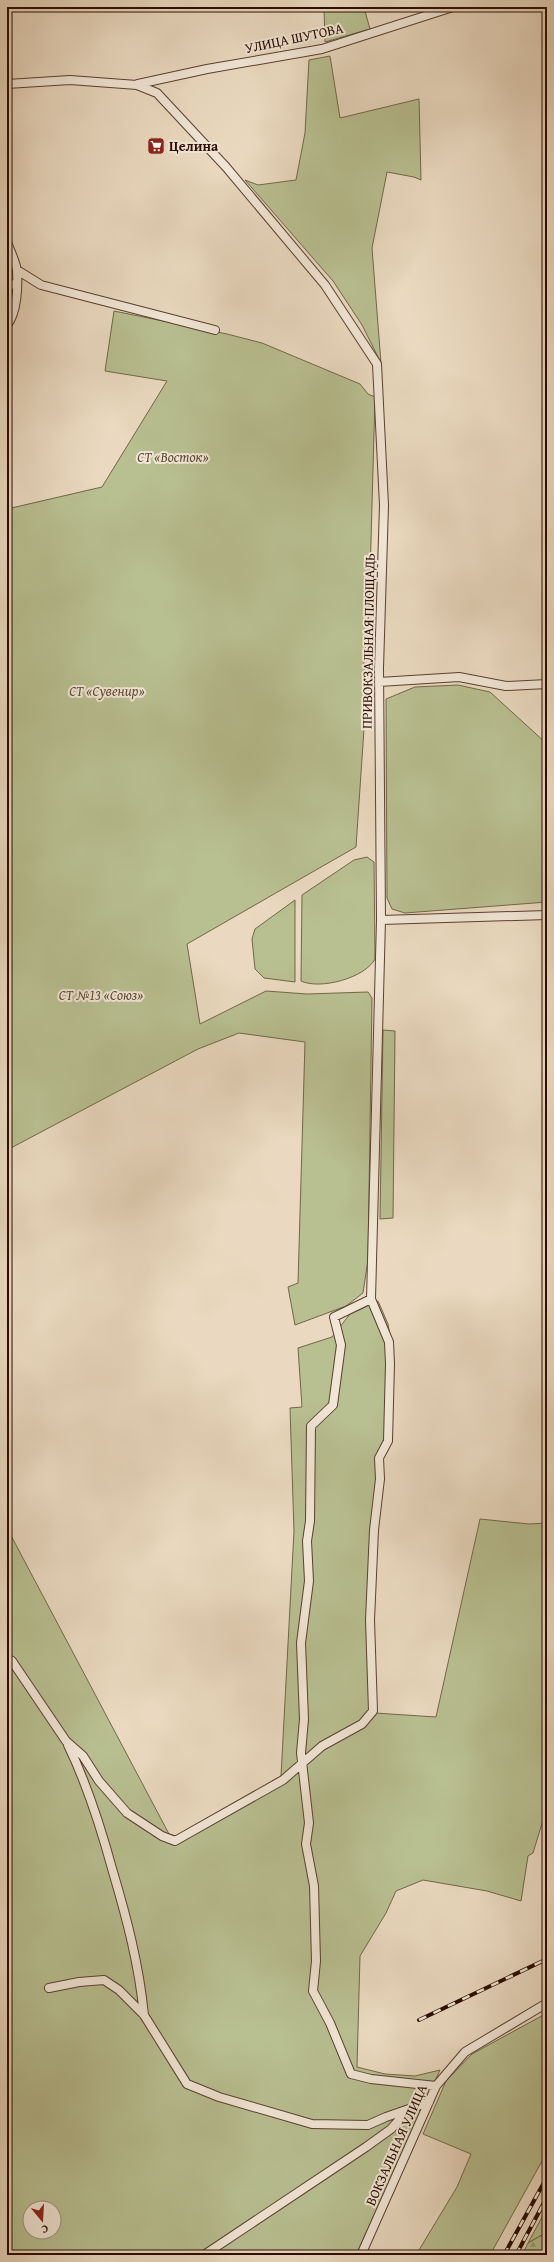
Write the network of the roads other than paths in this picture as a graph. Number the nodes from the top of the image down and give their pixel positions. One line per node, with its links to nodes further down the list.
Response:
1 (453, 7): 3 (street, УЛИЦА ШУТОВА)
2 (7, 84): 3 (street)
3 (137, 85): 10 (street, ПРИВОКЗАЛЬНАЯ ПЛОЩАДЬ)
4 (7, 242): 5 (street)
5 (16, 270): 7 (street); 9 (street)
6 (7, 284): 7 (street)
7 (16, 286): 8 (street)
8 (7, 325)
9 (215, 330)
10 (378, 682): 11 (street); 13 (street, ПРИВОКЗАЛЬНАЯ ПЛОЩАДЬ)
11 (547, 684)
12 (547, 915): 13 (street)
13 (381, 920): 14 (street, ПРИВОКЗАЛЬНАЯ ПЛОЩАДЬ)
14 (371, 1300): 17 (street); 17 (street)
15 (7, 1658): 16 (street)
16 (66, 1741): 17 (street); 20 (street)
17 (302, 1762): 21 (street)
18 (49, 1988): 20 (street)
19 (547, 2003): 21 (street, ВОКЗАЛЬНАЯ УЛИЦА)
20 (144, 2015): 23 (street)
21 (436, 2086): 22 (street, ВОКЗАЛЬНАЯ УЛИЦА)
22 (429, 2102): 23 (street); 25 (street, ВОКЗАЛЬНАЯ УЛИЦА)
23 (408, 2109): 24 (street)
24 (204, 2255)
25 (361, 2255)

